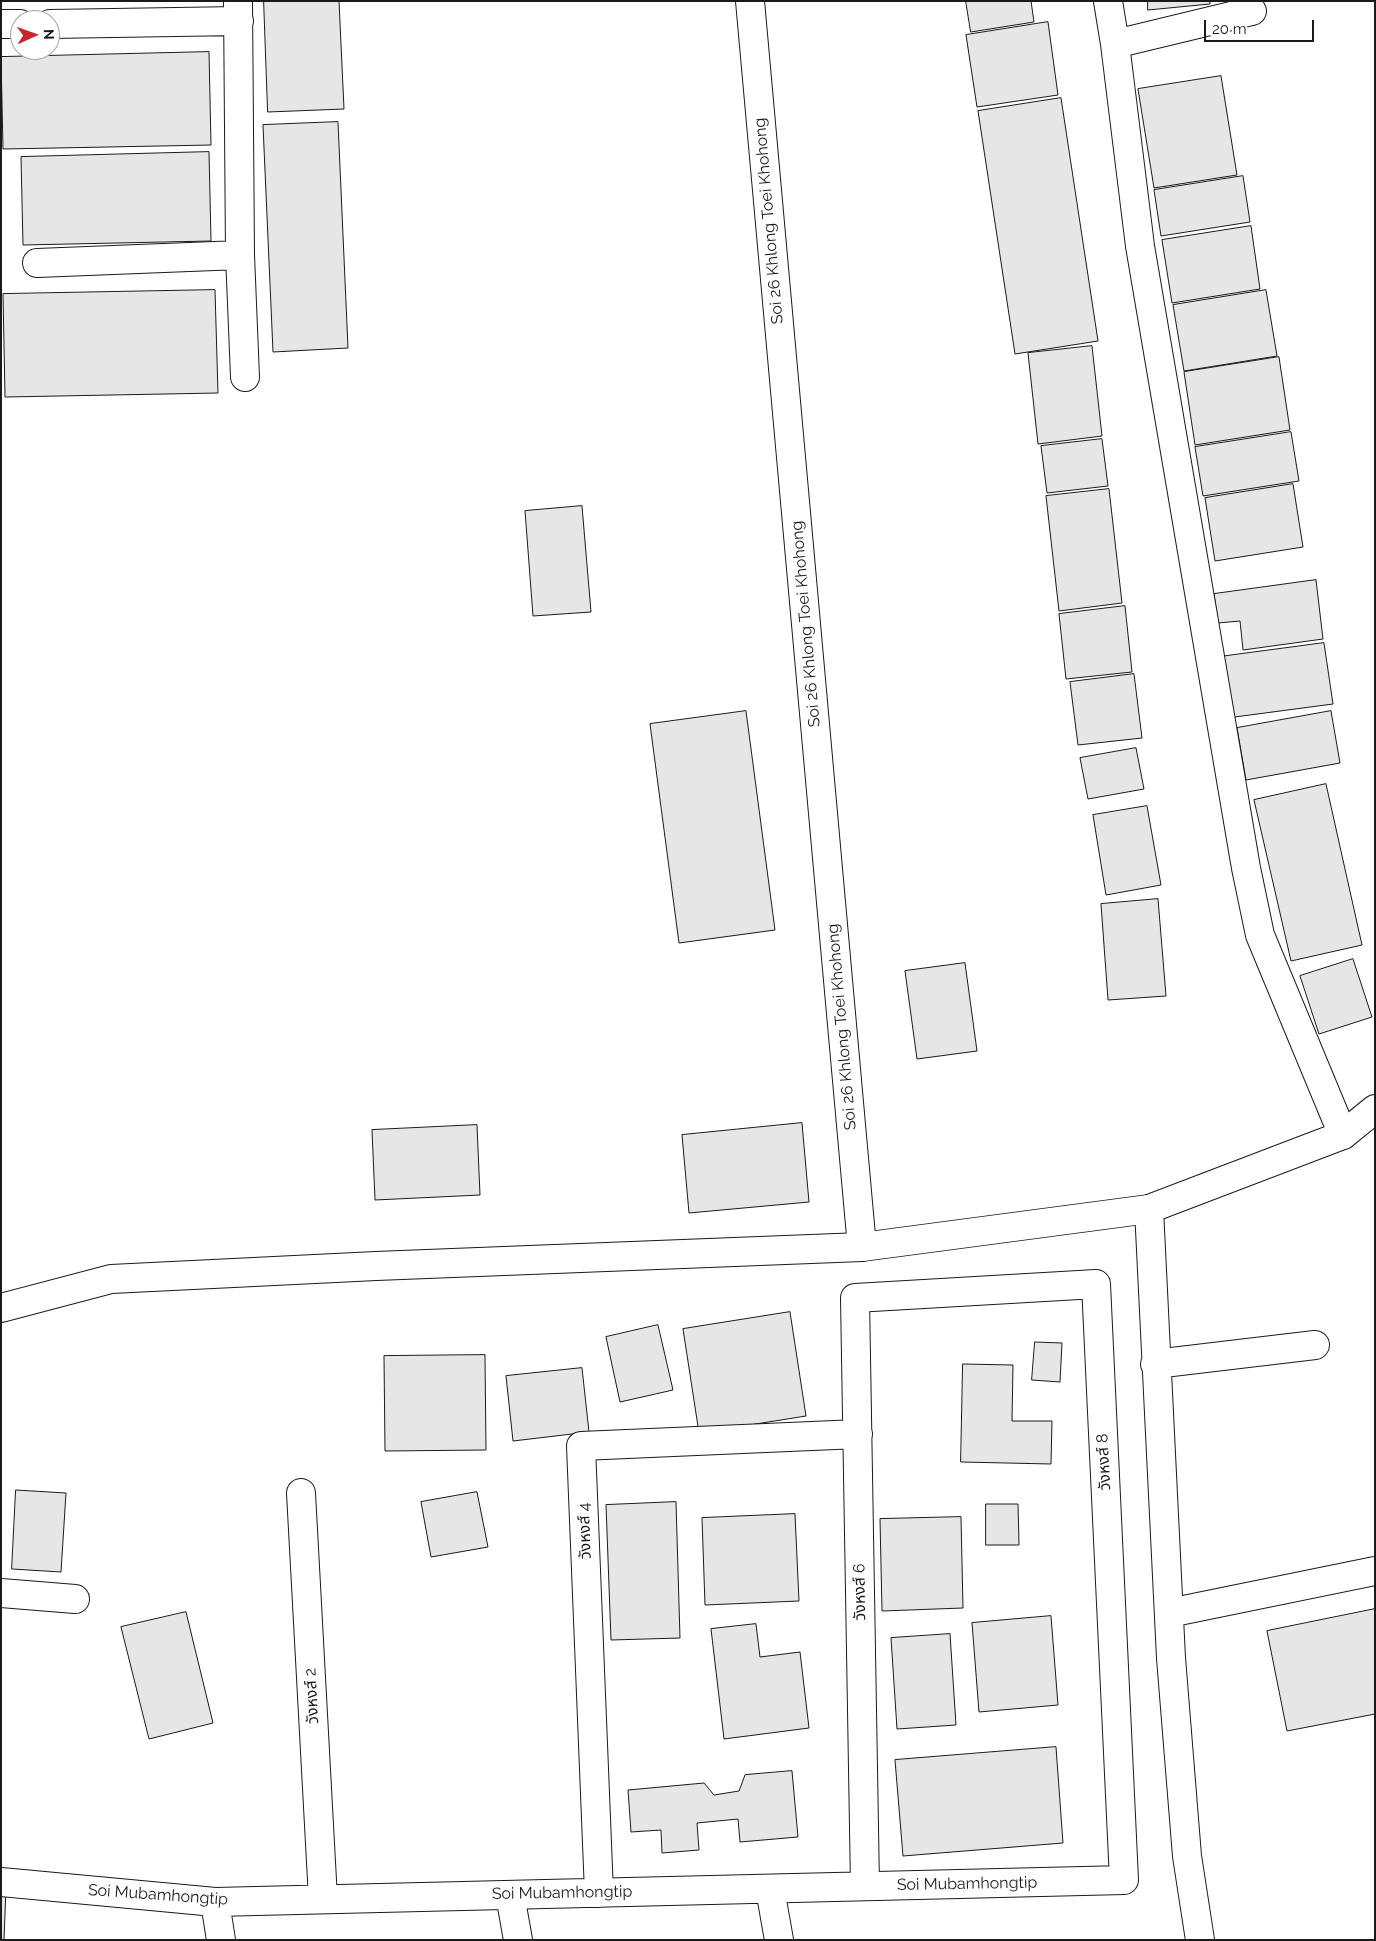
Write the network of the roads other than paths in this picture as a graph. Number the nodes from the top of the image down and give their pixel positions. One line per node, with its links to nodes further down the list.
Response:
1 (750, 1): 13 (street, Soi 26 Khlong Toei Khohong)
2 (1108, 1): 6 (street)
3 (238, 11): 5 (street); 7 (street)
4 (1252, 11): 6 (street)
5 (60, 23)
6 (1115, 44): 11 (street)
7 (240, 254): 8 (street); 9 (street)
8 (36, 264)
9 (245, 377)
10 (1375, 1109): 11 (street)
11 (1344, 1135): 12 (street)
12 (1149, 1209): 13 (street); 17 (street)
13 (862, 1247): 15 (street)
14 (855, 1298): 18 (street, วังหงส์ 6); 24 (street, วังหงส์ 8)
15 (1, 1308)
16 (1315, 1344): 17 (street)
17 (1155, 1364): 23 (street)
18 (858, 1434): 26 (street, วังหงส์ 6); 28 (street, วังหงส์ 4)
19 (301, 1493): 30 (street, วังหงส์ 2)
20 (1375, 1571): 23 (street)
21 (1, 1594): 22 (street)
22 (75, 1599)
23 (1170, 1613): 35 (street)
24 (1124, 1880): 26 (street, Soi Mubamhongtip)
25 (1, 1882): 31 (street, Soi Mubamhongtip)
26 (865, 1886): 27 (street, Soi Mubamhongtip)
27 (770, 1889): 28 (street, Soi Mubamhongtip); 34 (street)
28 (599, 1893): 29 (street, Soi Mubamhongtip)
29 (510, 1895): 30 (street, Soi Mubamhongtip); 33 (street)
30 (323, 1899): 31 (street, Soi Mubamhongtip)
31 (215, 1902): 32 (street)
32 (221, 1940)
33 (518, 1940)
34 (779, 1940)
35 (1200, 1940)

